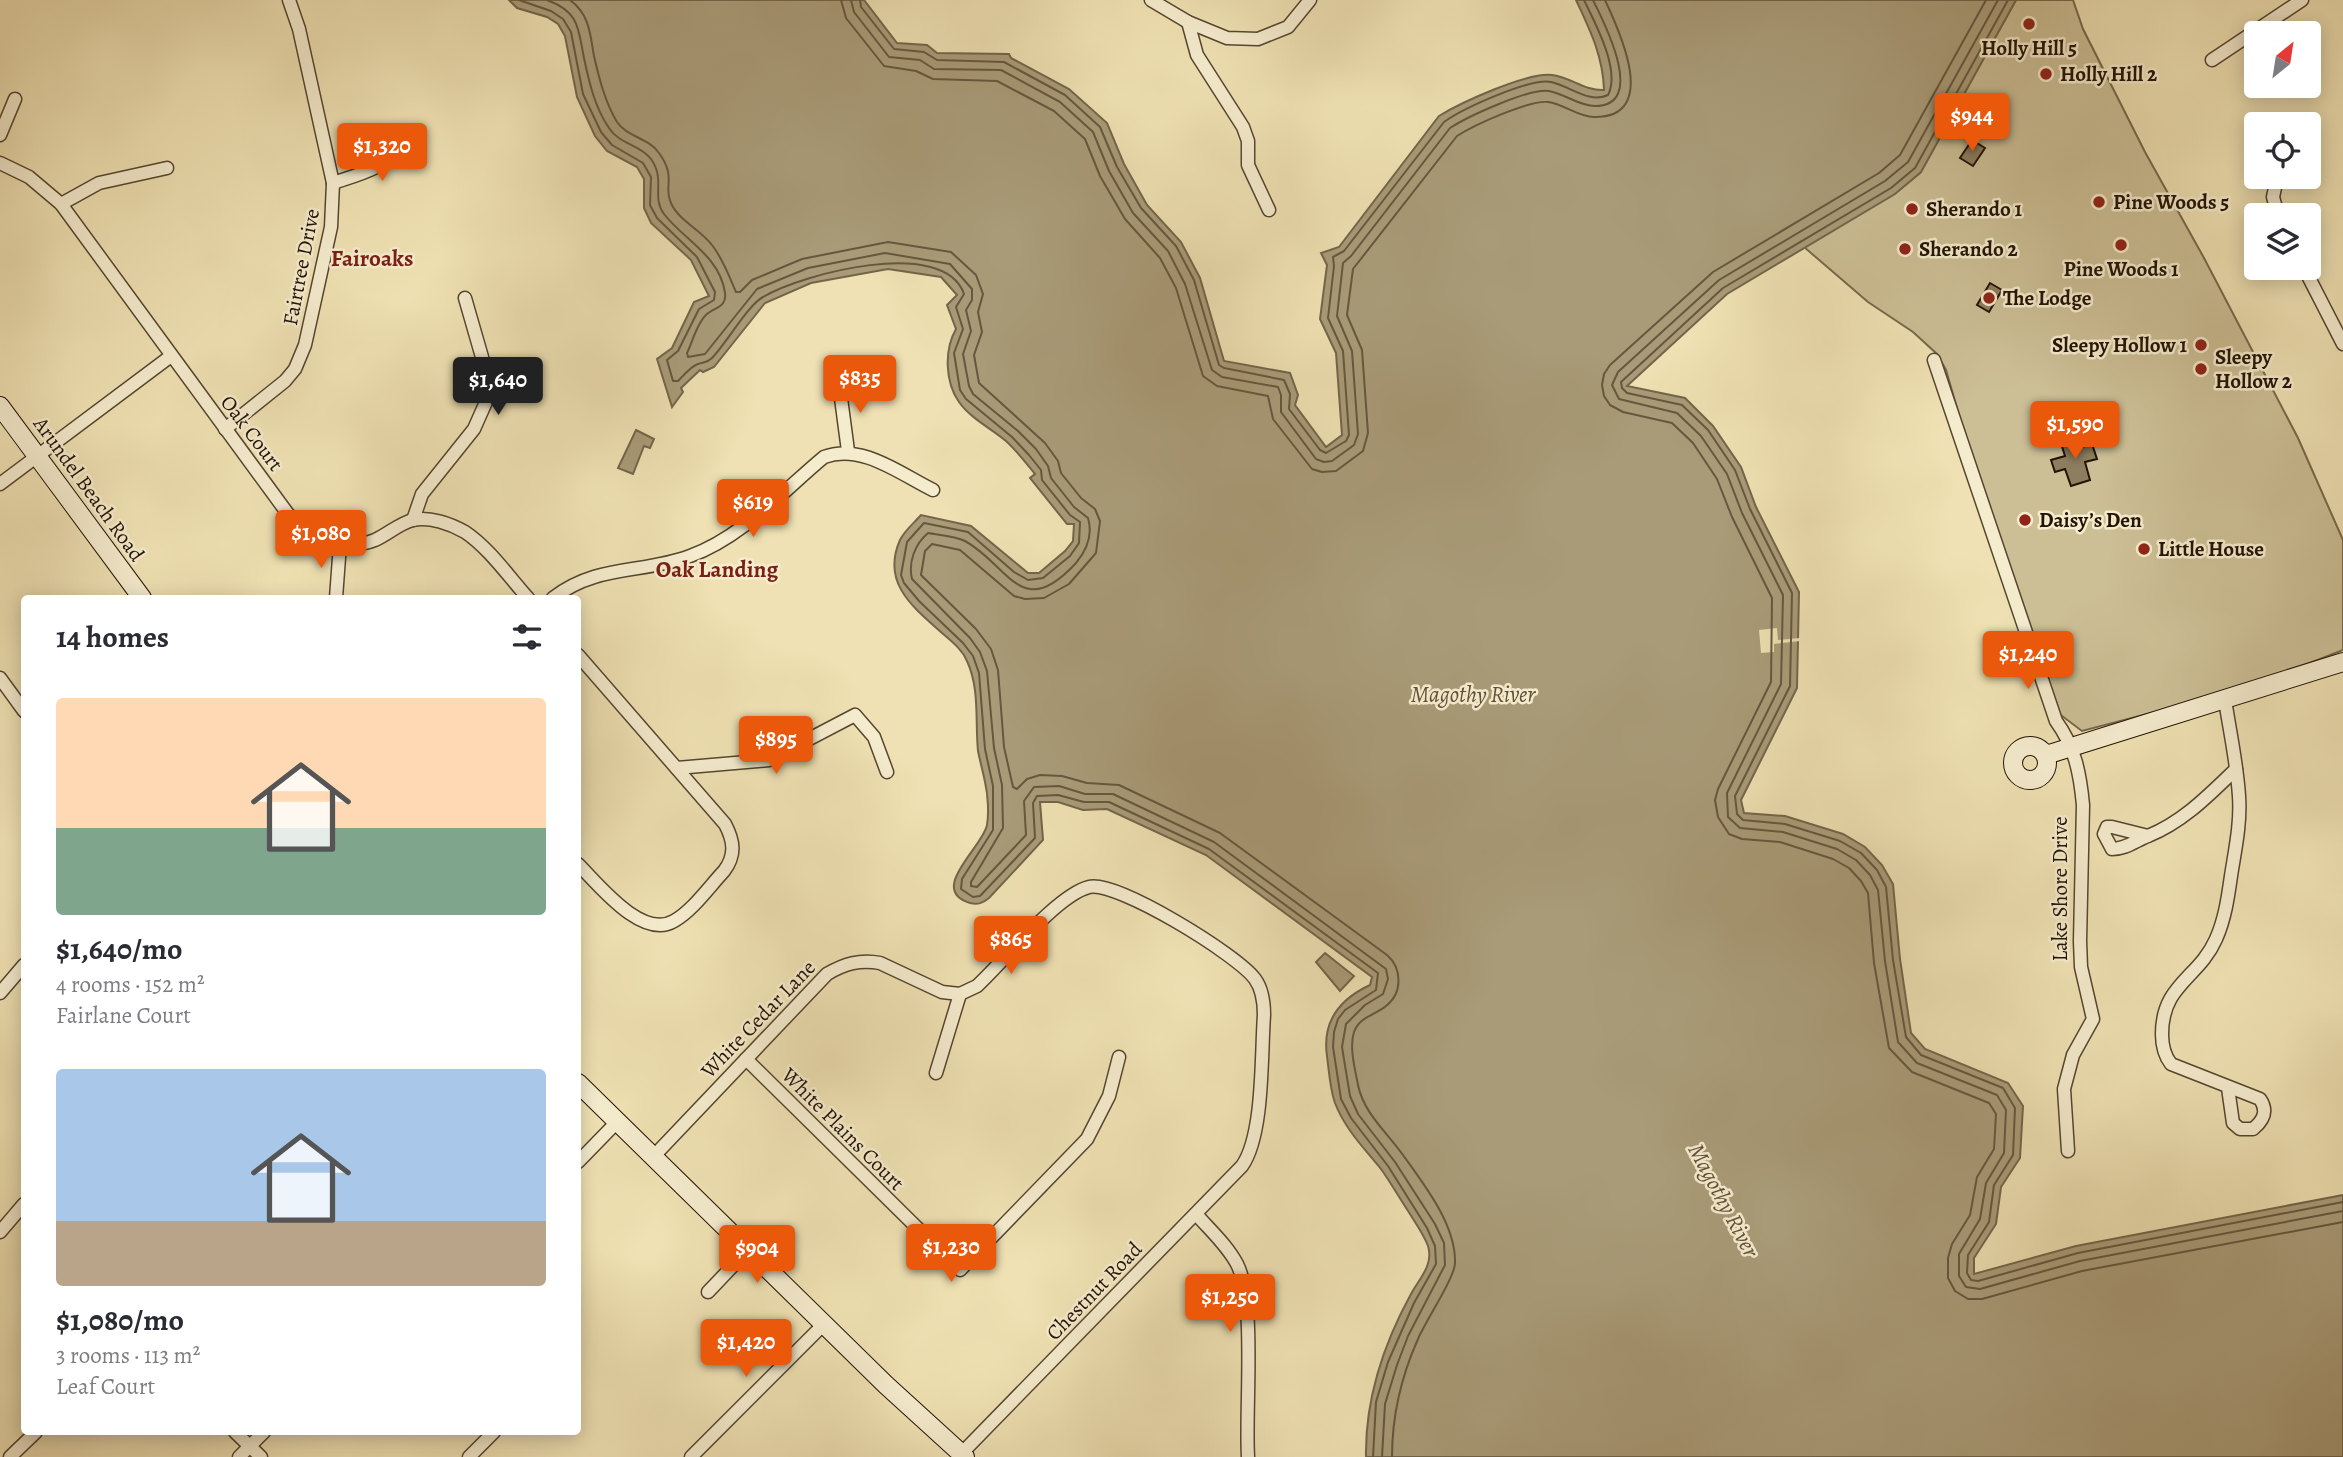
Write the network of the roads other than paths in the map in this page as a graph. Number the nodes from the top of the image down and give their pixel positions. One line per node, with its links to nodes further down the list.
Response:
1 (289, 0): 12 (street, Fairtree Drive)
2 (1151, 0): 5 (street)
3 (1310, 0): 5 (street)
4 (2302, 0): 6 (street)
5 (1188, 22): 14 (street)
6 (2212, 60)
7 (15, 99): 8 (street)
8 (0, 135)
9 (404, 144): 12 (street)
10 (0, 163): 13 (street, Oak Court)
11 (167, 168): 13 (street)
12 (333, 183): 22 (street, Fairtree Drive)
13 (61, 204): 18 (street, Oak Court)
14 (1269, 210)
15 (2310, 280): 17 (street)
16 (465, 298): 27 (street)
17 (2343, 344)
18 (171, 356): 22 (street, Oak Court); 24 (street)
19 (1934, 360): 38 (street, Lake Shore Drive)
20 (839, 383): 23 (street)
21 (0, 406): 24 (street, Arundel Beach Road)
22 (225, 429): 28 (street, Oak Court)
23 (848, 451): 26 (street); 32 (street)
24 (38, 457): 25 (street); 29 (street, Arundel Beach Road)
25 (0, 484)
26 (933, 490)
27 (413, 520): 28 (street); 31 (street)
28 (340, 544): 30 (street)
29 (140, 595)
30 (336, 595)
31 (525, 595)
32 (557, 595)
33 (581, 658): 40 (street)
34 (2343, 662): 36 (street)
35 (0, 678): 37 (street)
36 (2225, 700): 38 (street); 41 (street)
37 (21, 707)
38 (2072, 746): 39 (street); 54 (street, Lake Shore Drive)
39 (2046, 755)
40 (677, 768): 42 (street); 44 (street)
41 (2236, 769): 43 (street); 52 (street)
42 (887, 772)
43 (2148, 836)
44 (581, 867)
45 (21, 968): 46 (street)
46 (0, 993)
47 (960, 994): 49 (street, White Cedar Lane); 50 (street); 58 (street, Chestnut Road)
48 (1119, 1057): 49 (street, White Plains Court)
49 (746, 1059): 55 (street, White Cedar Lane)
50 (936, 1073)
51 (581, 1086): 53 (street)
52 (2228, 1088)
53 (617, 1122): 55 (street); 56 (street)
54 (2068, 1151)
55 (653, 1157): 62 (street)
56 (581, 1159)
57 (21, 1208): 59 (street)
58 (1195, 1214): 70 (street, Chestnut Road); 76 (street)
59 (14, 1216): 60 (street); 61 (street)
60 (21, 1223)
61 (0, 1232)
62 (748, 1250): 63 (street); 64 (street)
63 (708, 1292)
64 (824, 1324): 70 (street); 75 (street)
65 (33, 1435): 71 (street)
66 (238, 1435): 69 (street)
67 (261, 1435): 69 (street)
68 (491, 1435): 74 (street)
69 (250, 1446): 72 (street); 73 (street)
70 (963, 1456)
71 (10, 1457)
72 (239, 1457)
73 (261, 1457)
74 (469, 1457)
75 (691, 1457)
76 (1248, 1457)

